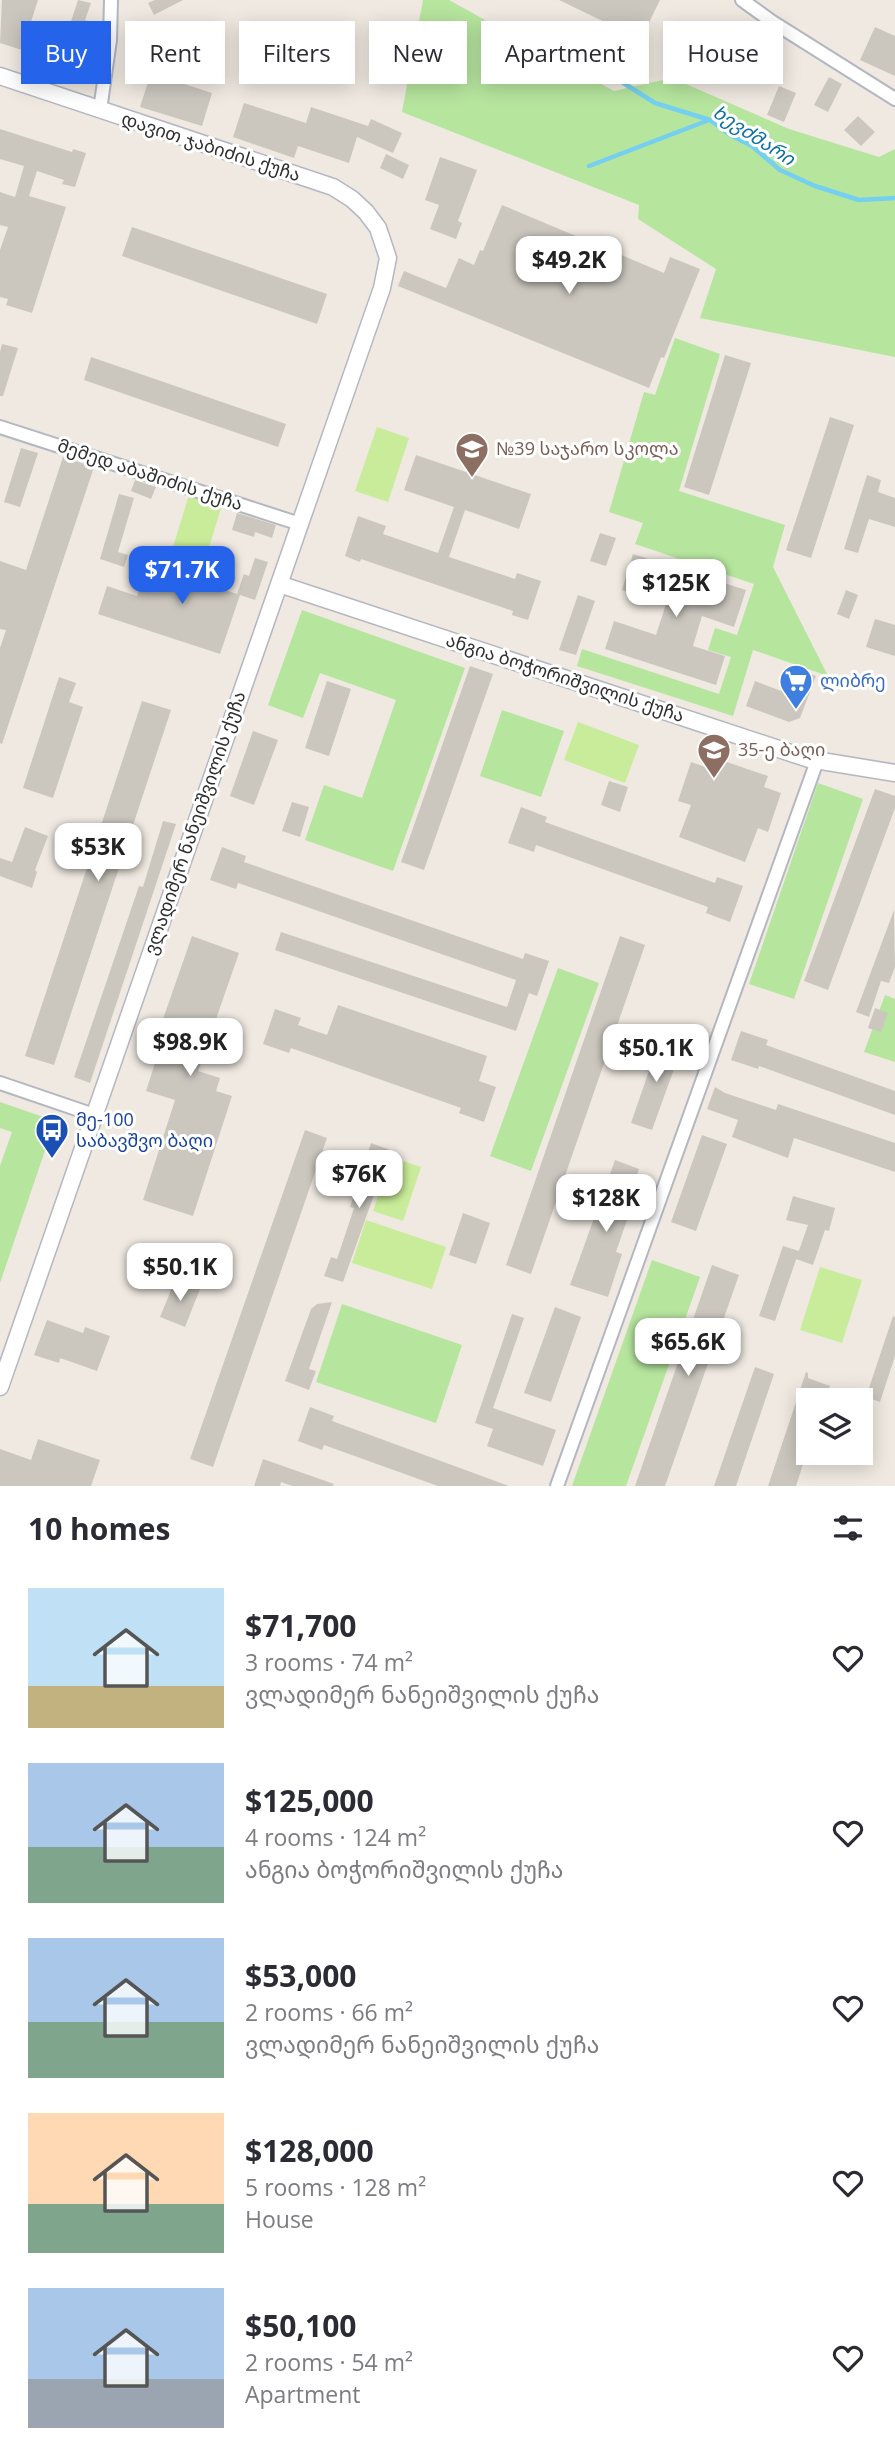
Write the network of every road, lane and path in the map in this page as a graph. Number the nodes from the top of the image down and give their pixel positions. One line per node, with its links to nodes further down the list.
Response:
1 (111, 0): 5 (street)
2 (742, 0): 4 (street)
3 (0, 76): 5 (street, დავით ჯაბიძის ქუჩა)
4 (895, 99)
5 (100, 110): 6 (street, დავით ჯაბიძის ქუჩა)
6 (388, 258): 8 (street, ვლადიმერ ნანეიშვილის ქუჩა)
7 (0, 427): 8 (street, მემედ აბაშიძის ქუჩა)
8 (300, 524): 9 (street, ვლადიმერ ნანეიშვილის ქუჩა)
9 (279, 584): 10 (street, ანგია ბოჭორიშვილის ქუჩა); 13 (street, ვლადიმერ ნანეიშვილის ქუჩა)
10 (817, 761): 11 (street, ანგია ბოჭორიშვილის ქუჩა); 15 (street)
11 (895, 773)
12 (0, 1083): 13 (street)
13 (94, 1115): 14 (street, ვლადიმერ ნანეიშვილის ქუჩა)
14 (0, 1387)
15 (557, 1486)

